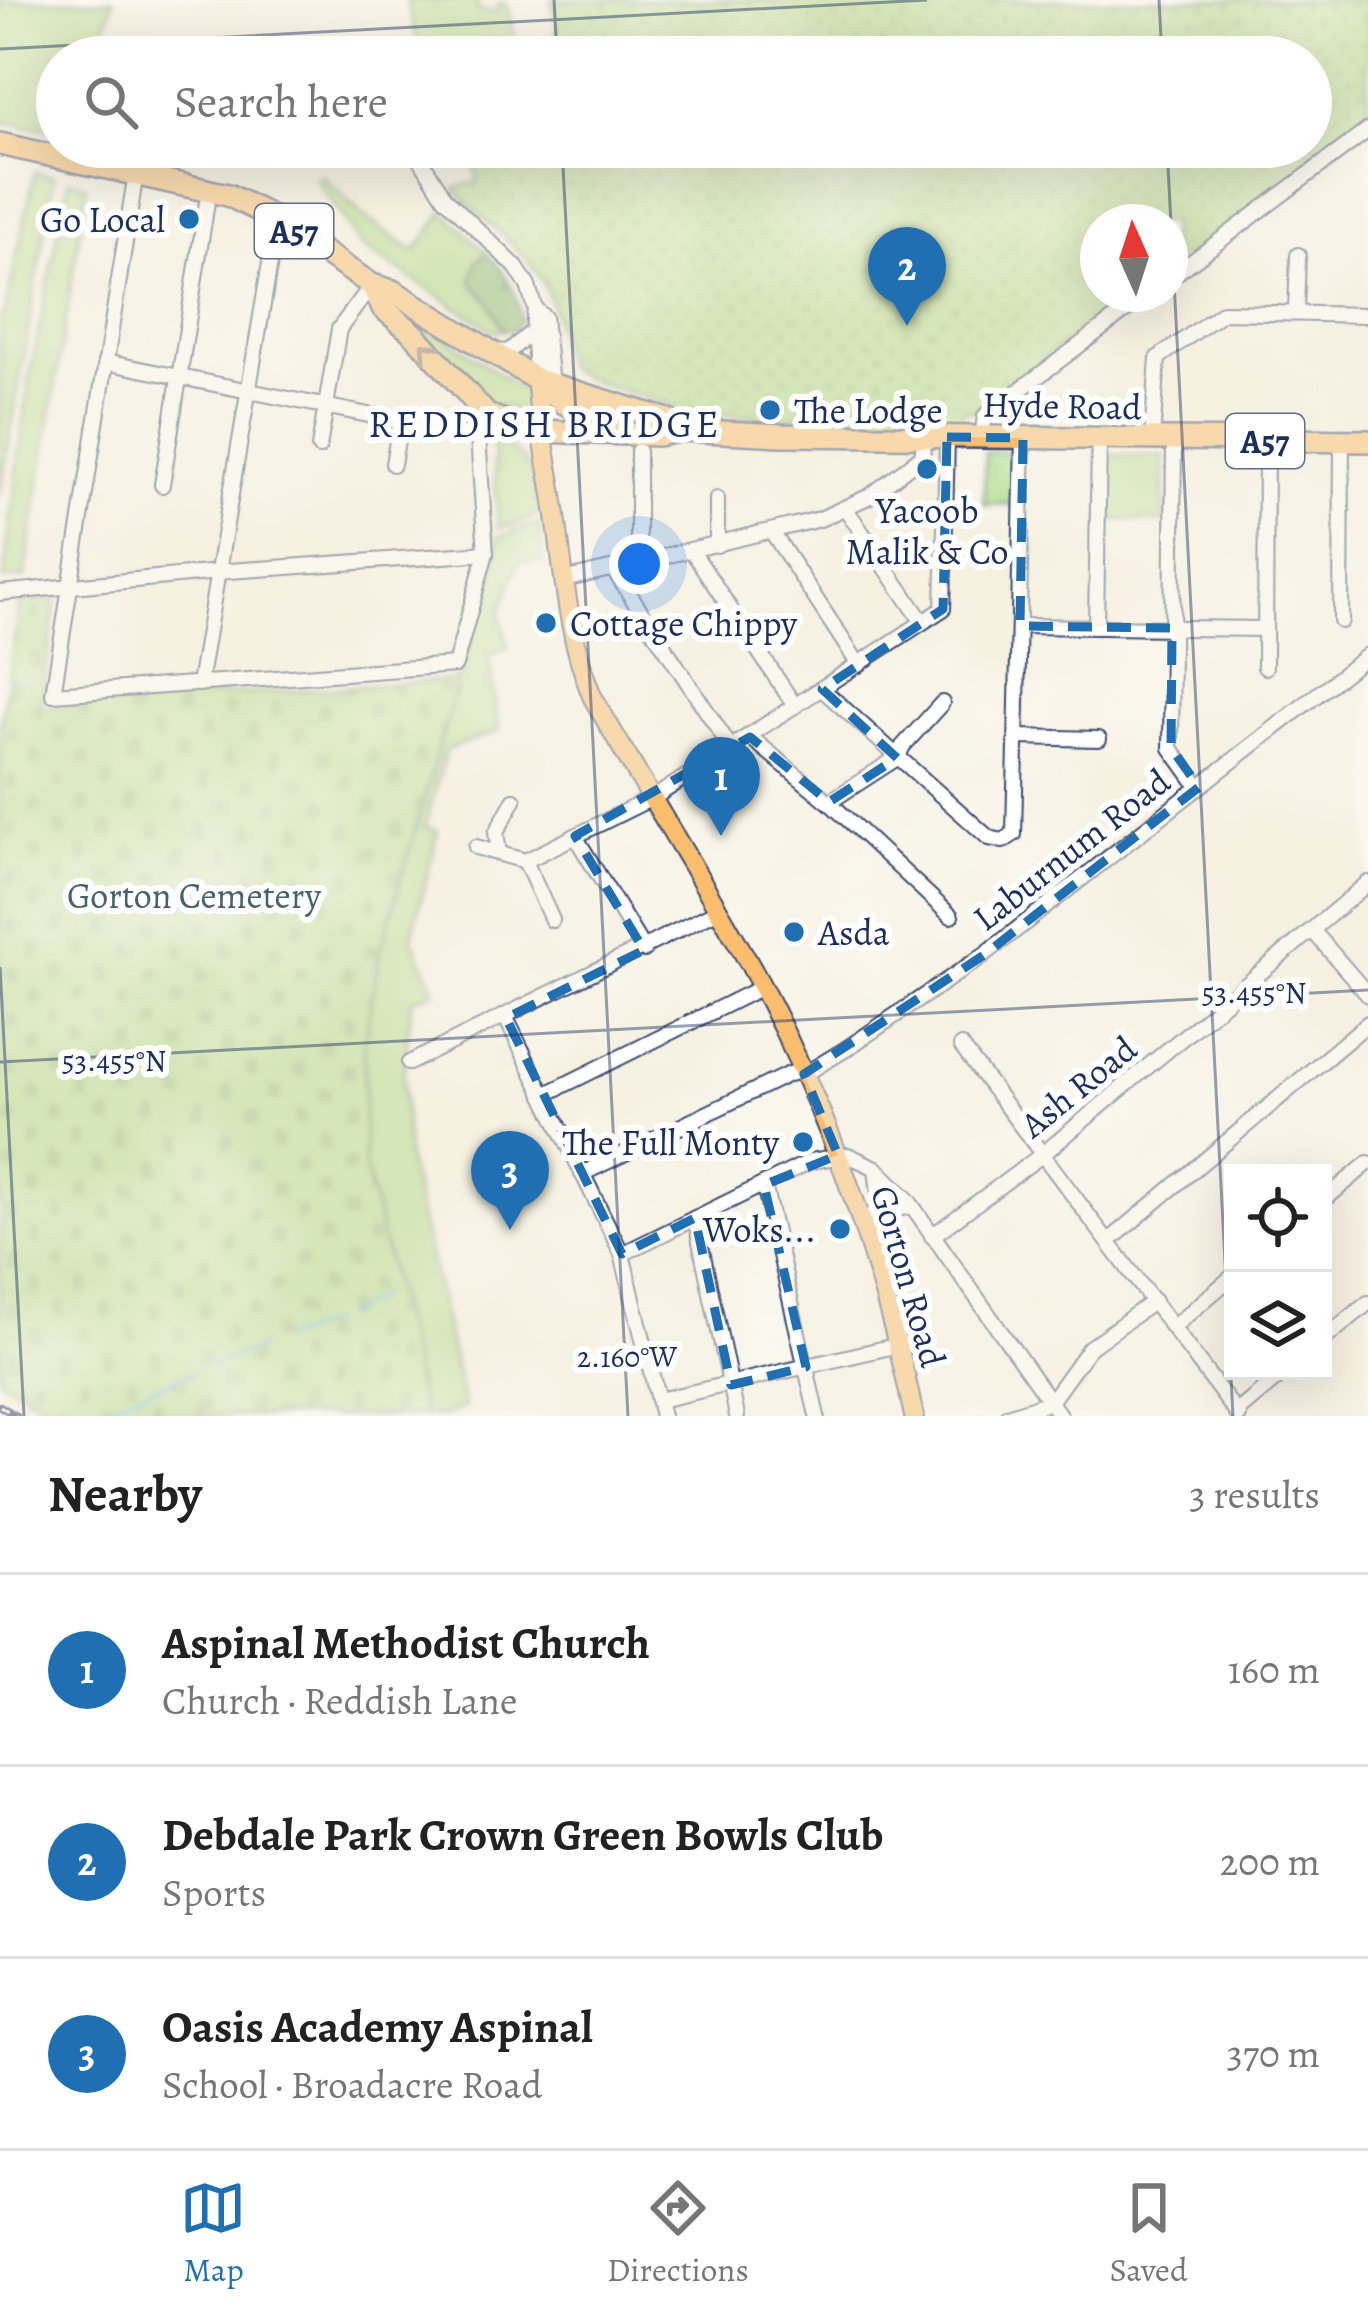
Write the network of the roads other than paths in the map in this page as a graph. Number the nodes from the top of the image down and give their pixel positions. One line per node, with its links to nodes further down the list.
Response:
1 (1368, 130): 4 (street)
2 (0, 144): 3 (highway, Hyde Road / A57)
3 (36, 152)
4 (1332, 157)
5 (113, 168): 8 (highway, Hyde Road / A57)
6 (426, 168): 14 (street)
7 (1317, 168): 12 (street)
8 (136, 173): 9 (highway, Hyde Road / A57); 20 (street)
9 (209, 190): 10 (highway, Hyde Road / A57); 21 (street)
10 (285, 226): 13 (highway, Hyde Road / A57); 23 (street)
11 (1298, 255): 16 (street)
12 (1188, 265)
13 (372, 285): 19 (highway, Hyde Road / A57); 24 (street); 27 (highway, Hyde Road / A57, one-way to 13)
14 (536, 309): 18 (street); 22 (street)
15 (1124, 312): 29 (street)
16 (1296, 313): 17 (street); 32 (street)
17 (1368, 315)
18 (533, 332): 19 (street); 22 (street)
19 (504, 352): 22 (highway, Hyde Road / A57)
20 (105, 362): 21 (street); 50 (street)
21 (180, 377): 23 (street); 39 (street)
22 (546, 387): 26 (highway, Hyde Road / A57); 27 (main road, Gorton Road); 36 (highway, A57)
23 (250, 392): 24 (street); 48 (street)
24 (326, 407): 25 (street); 37 (street)
25 (400, 424): 38 (street); 45 (street)
26 (683, 430): 28 (highway, Hyde Road / A57); 36 (highway, Hyde Road / A57)
27 (539, 436): 36 (highway, Hyde Road / A57); 49 (main road, Gorton Road)
28 (936, 437): 29 (highway, Hyde Road / A57); 41 (street); 52 (street)
29 (982, 437): 30 (highway, Hyde Road / A57)
30 (1023, 438): 31 (highway, Hyde Road / A57); 54 (street)
31 (1099, 439): 32 (highway, Hyde Road / A57); 55 (street)
32 (1163, 439): 33 (highway, Hyde Road / A57); 56 (street)
33 (1266, 441): 34 (highway, Hyde Road / A57); 57 (street)
34 (1342, 441): 35 (highway, Hyde Road / A57); 53 (street)
35 (1368, 441)
36 (631, 443): 46 (street)
37 (319, 447)
38 (393, 464)
39 (162, 485)
40 (716, 499): 43 (street)
41 (846, 509): 42 (street); 52 (street)
42 (772, 532): 43 (street); 59 (street)
43 (717, 545): 44 (street)
44 (692, 551): 46 (street); 64 (street)
45 (486, 553): 48 (street); 61 (street)
46 (638, 564): 47 (street)
47 (614, 569): 49 (street); 68 (street)
48 (218, 572): 50 (street); 61 (street)
49 (564, 580): 71 (main road, Gorton Road)
50 (70, 585): 51 (street); 61 (street)
51 (0, 593)
52 (922, 621): 59 (street)
53 (1341, 621)
54 (1020, 626): 55 (street); 66 (street)
55 (1096, 627): 56 (street)
56 (1172, 628): 57 (street); 70 (street)
57 (1264, 629): 60 (street)
58 (1368, 655): 70 (street, Laburnum Road)
59 (859, 665): 62 (street)
60 (1264, 667)
61 (199, 684)
62 (822, 689): 64 (street); 69 (street)
63 (942, 703): 69 (street)
64 (795, 706): 65 (street)
65 (750, 736): 68 (street); 73 (street)
66 (1018, 737): 67 (street); 69 (street)
67 (1099, 739)
68 (731, 748): 71 (street)
69 (897, 758): 73 (street)
70 (1199, 787): 90 (street, Laburnum Road)
71 (650, 798): 74 (street); 79 (main road, Gorton Road)
72 (514, 800): 76 (street)
73 (829, 802): 80 (street)
74 (575, 836): 77 (street); 83 (street)
75 (476, 847): 76 (street)
76 (499, 852): 77 (street)
77 (525, 861): 81 (street)
78 (1368, 883): 82 (street, Ash Road)
79 (718, 911): 83 (street); 84 (main road, Gorton Road)
80 (951, 916)
81 (552, 920)
82 (1313, 931): 85 (street); 92 (street, Ash Road)
83 (644, 950): 86 (street)
84 (762, 987): 90 (main road, Gorton Road); 91 (street)
85 (1368, 995)
86 (506, 1018): 89 (street); 91 (street)
87 (1368, 1023): 103 (street)
88 (961, 1046): 92 (street)
89 (409, 1063)
90 (800, 1070): 93 (main road, Gorton Road); 96 (street, Laburnum Road)
91 (544, 1095): 96 (street)
92 (1043, 1154): 102 (street, Ash Road); 103 (street)
93 (838, 1155): 95 (street); 97 (street); 100 (main road, Gorton Road)
94 (1368, 1163): 98 (street)
95 (876, 1168): 99 (street); 100 (street)
96 (582, 1174): 104 (street)
97 (764, 1185): 101 (street); 111 (street)
98 (1332, 1193)
99 (910, 1207): 100 (street); 102 (street)
100 (872, 1215): 110 (main road, Gorton Road)
101 (695, 1218): 104 (street); 113 (street)
102 (932, 1236): 115 (street)
103 (1109, 1240): 106 (street)
104 (622, 1254): 114 (street)
105 (1224, 1284): 108 (street)
106 (1154, 1301): 108 (street); 115 (street)
107 (1368, 1303): 109 (street)
108 (1173, 1327): 116 (street)
109 (1332, 1333)
110 (899, 1345): 111 (street); 120 (main road, Gorton Road)
111 (806, 1367): 113 (street); 119 (street)
112 (1276, 1380): 116 (street)
113 (730, 1385): 114 (street); 118 (street)
114 (658, 1400): 117 (street)
115 (1050, 1402): 121 (street); 122 (street)
116 (1238, 1414)
117 (662, 1416)
118 (737, 1416)
119 (817, 1416)
120 (914, 1416)
121 (1007, 1416)
122 (1060, 1416)

